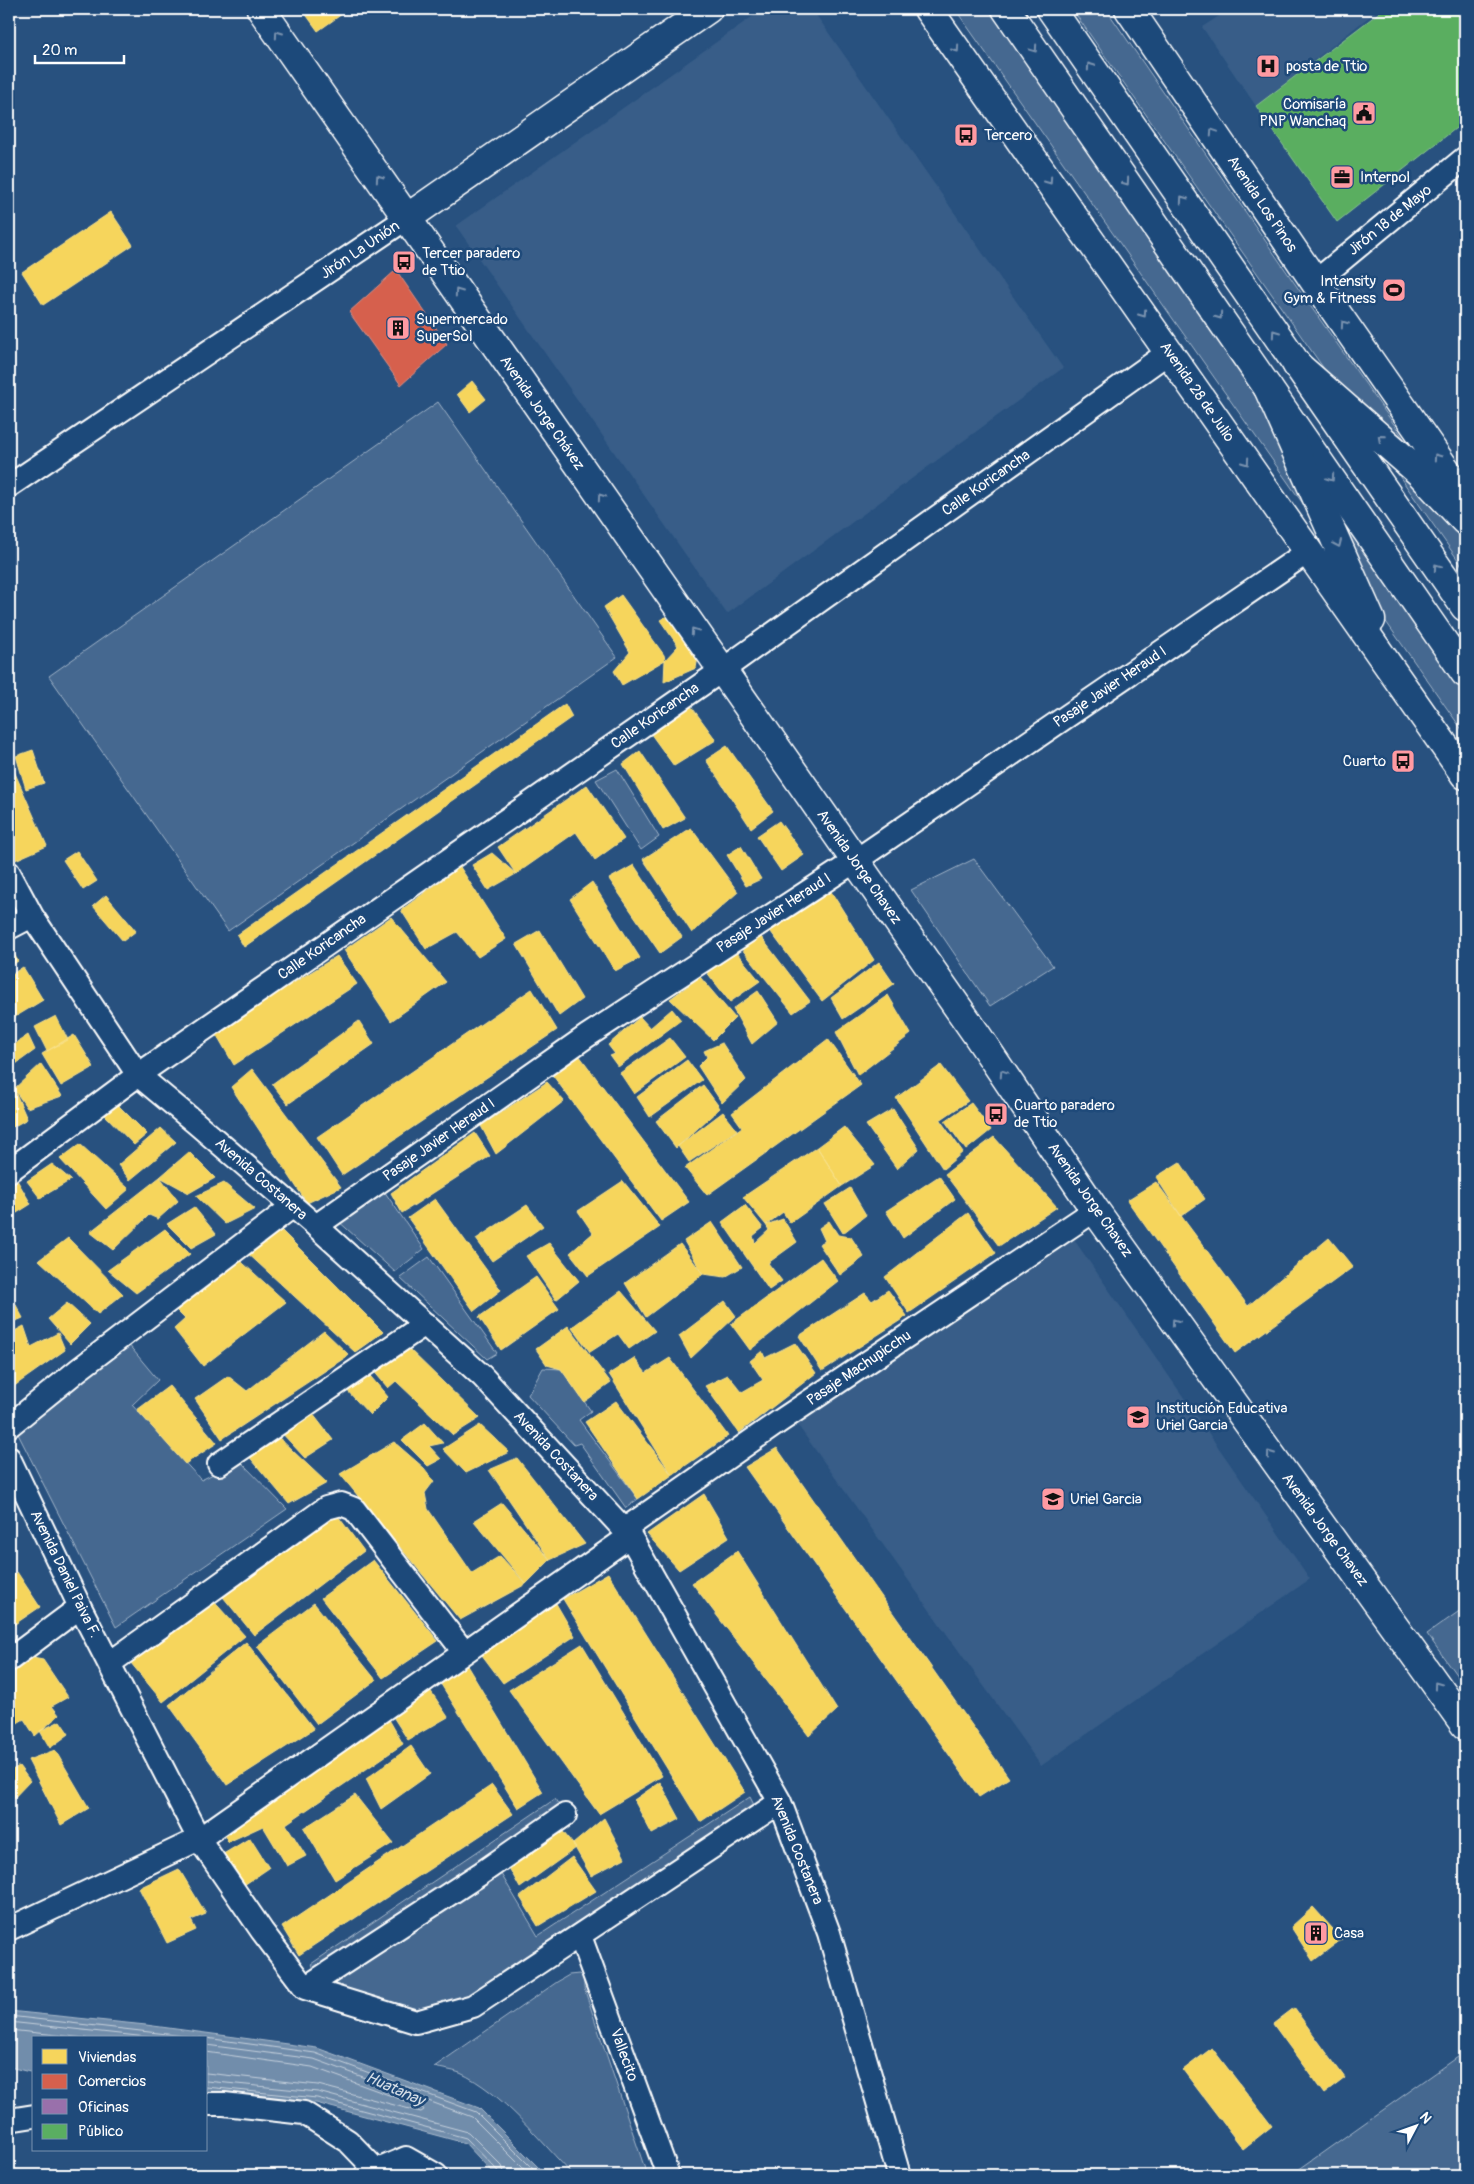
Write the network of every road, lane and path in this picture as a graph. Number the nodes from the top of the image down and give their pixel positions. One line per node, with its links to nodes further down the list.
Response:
1 (260, 9): 8 (main road, Avenida Jorge Chávez, one-way to 1)
2 (708, 9): 8 (main road, Jirón La Unión)
3 (928, 9): 10 (main road, Avenida 28 de Julio, one-way to 10)
4 (1006, 9): 12 (main road, one-way to 12)
5 (1051, 9): 11 (main road, one-way to 5)
6 (1129, 9): 9 (main road, Avenida Los Pinos, one-way to 6)
7 (1465, 158): 9 (street, Jirón 18 de Mayo)
8 (407, 218): 13 (street, Jirón La Unión); 18 (main road, Avenida Jorge Chávez, one-way to 8)
9 (1315, 282): 14 (main road, Avenida Los Pinos, one-way to 9)
10 (1169, 352): 16 (main road, Avenida 28 de Julio, one-way to 16); 18 (street, Calle Koricancha)
11 (1297, 365): 15 (main road, one-way to 11); 17 (main road, one-way to 11)
12 (1268, 388): 19 (main road, one-way to 19); 20 (main road, one-way to 20)
13 (9, 486)
14 (1465, 498)
15 (1465, 522)
16 (1309, 552): 20 (main road, Avenida 28 de Julio); 22 (street, Pasaje Javier Heraud I)
17 (1465, 607)
18 (721, 671): 22 (main road, Avenida Jorge Chavez); 26 (street, Calle Koricancha)
19 (1465, 673)
20 (1396, 676): 21 (main road, Avenida 28 de Julio)
21 (1462, 769)
22 (855, 860): 29 (main road, Avenida Jorge Chavez, one-way to 22); 30 (street, Pasaje Javier Heraud I)
23 (9, 873): 24 (street, Avenida Costanera)
24 (32, 916): 25 (street); 26 (street, Avenida Costanera)
25 (9, 928)
26 (138, 1075): 27 (street, Calle Koricancha); 28 (street, Avenida Costanera)
27 (9, 1171)
28 (292, 1206): 30 (street, Avenida Costanera); 32 (street)
29 (1095, 1210): 35 (street, Pasaje Machupicchu); 40 (main road, Avenida Jorge Chavez, one-way to 29)
30 (316, 1226): 31 (street, Avenida Costanera)
31 (425, 1324): 34 (street); 35 (street, Avenida Costanera)
32 (9, 1426)
33 (9, 1458): 36 (street, Avenida Daniel Paiva F.)
34 (219, 1464)
35 (627, 1532): 37 (street, Pasaje Machupicchu); 41 (street, Avenida Costanera)
36 (80, 1607): 38 (street); 39 (street, Avenida Daniel Paiva F.)
37 (464, 1652): 39 (street); 43 (street, Pasaje Machupicchu)
38 (9, 1660)
39 (110, 1663): 43 (street, Avenida Daniel Paiva F.)
40 (1465, 1725)
41 (780, 1802): 45 (street); 53 (street, Avenida Costanera)
42 (565, 1815): 46 (street)
43 (199, 1839): 44 (street, Pasaje Machupicchu); 46 (street, Avenida Daniel Paiva F.)
44 (9, 1929)
45 (580, 1936): 46 (street); 52 (street, Vallecito)
46 (305, 1988)
47 (208, 2104): 50 (street)
48 (32, 2116): 49 (street)
49 (9, 2120)
50 (374, 2174): 51 (street)
51 (436, 2175)
52 (668, 2175)
53 (899, 2175)

